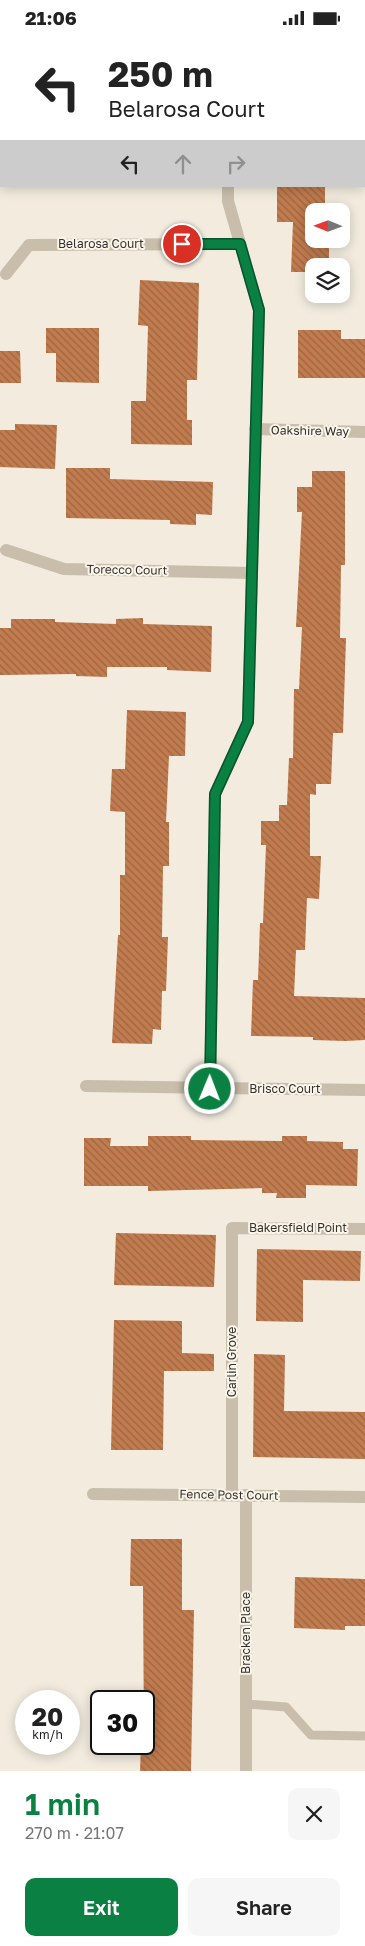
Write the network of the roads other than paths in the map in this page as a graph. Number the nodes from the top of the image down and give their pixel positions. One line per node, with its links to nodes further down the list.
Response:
1 (228, 187): 2 (street)
2 (240, 244): 3 (street, Belarosa Court); 4 (street)
3 (6, 274)
4 (256, 429): 5 (street, Oakshire Way); 7 (street)
5 (365, 432)
6 (6, 549): 7 (street, Torecco Court)
7 (252, 573): 9 (street)
8 (86, 1086): 9 (street, Brisco Court)
9 (210, 1089): 10 (street, Brisco Court)
10 (365, 1090)
11 (232, 1228): 12 (street, Bakersfield Point); 14 (street, Carlin Grove)
12 (365, 1229)
13 (93, 1494): 14 (street, Fence Post Court)
14 (232, 1495): 15 (street, Fence Post Court)
15 (246, 1495): 16 (street, Fence Post Court); 17 (street, Bracken Place)
16 (365, 1497)
17 (246, 1704): 18 (lane); 19 (street, Bracken Place)
18 (365, 1736)
19 (246, 1771)

